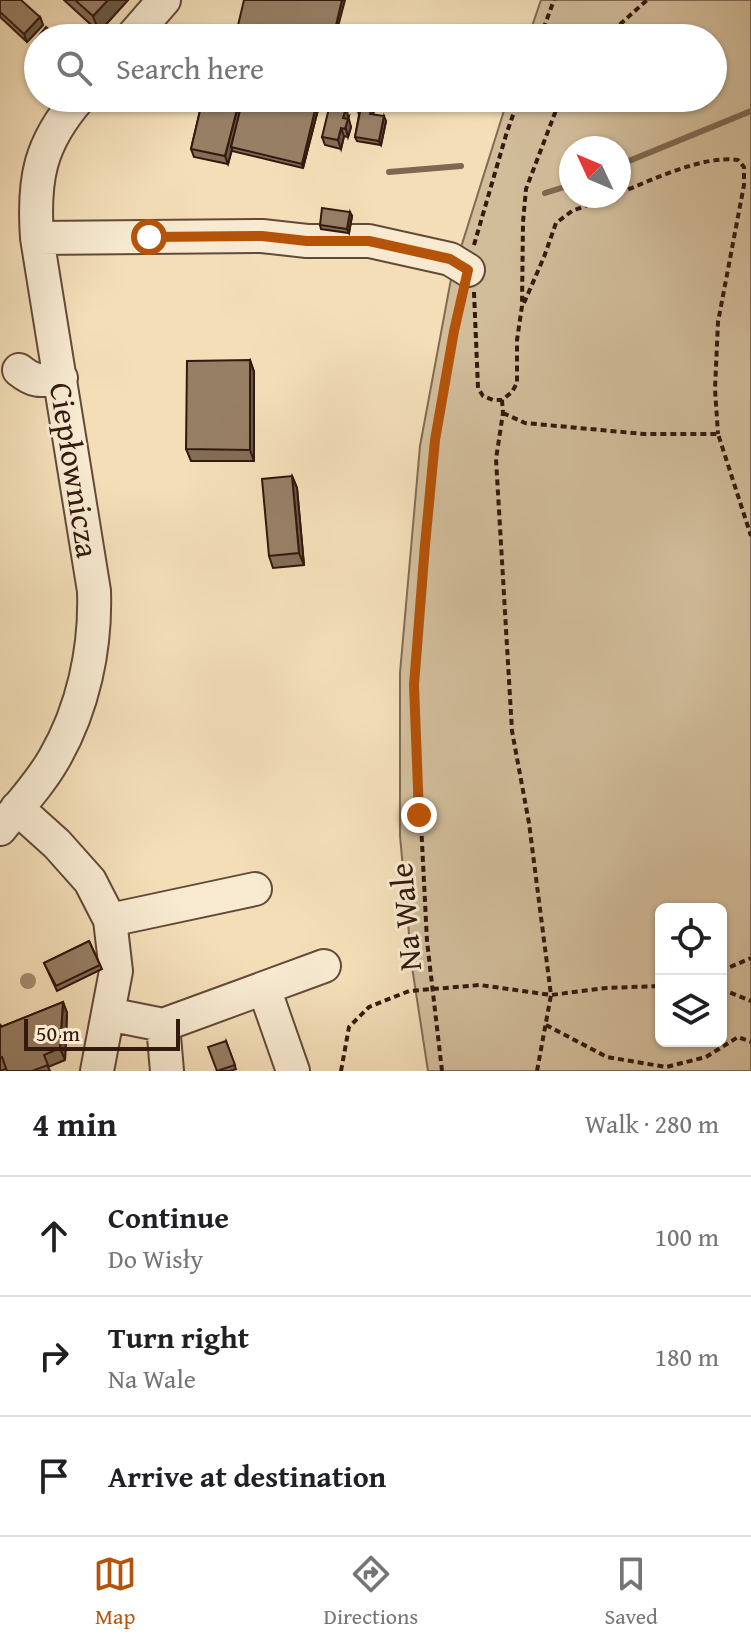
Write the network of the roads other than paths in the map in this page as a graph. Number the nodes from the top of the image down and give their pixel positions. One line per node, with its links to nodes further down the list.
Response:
1 (164, 0): 2 (street)
2 (143, 24)
3 (69, 112): 4 (street, Ciepłownicza)
4 (37, 238): 5 (street); 7 (street, Ciepłownicza)
5 (468, 270)
6 (19, 370): 7 (street)
7 (61, 378): 8 (street, Ciepłownicza)
8 (9, 818): 10 (street)
9 (255, 889): 10 (street)
10 (110, 920): 13 (street)
11 (324, 966): 12 (street)
12 (264, 988): 14 (street); 17 (street)
13 (108, 1014): 14 (street); 15 (street)
14 (163, 1025): 16 (street)
15 (97, 1071)
16 (167, 1071)
17 (293, 1071)

